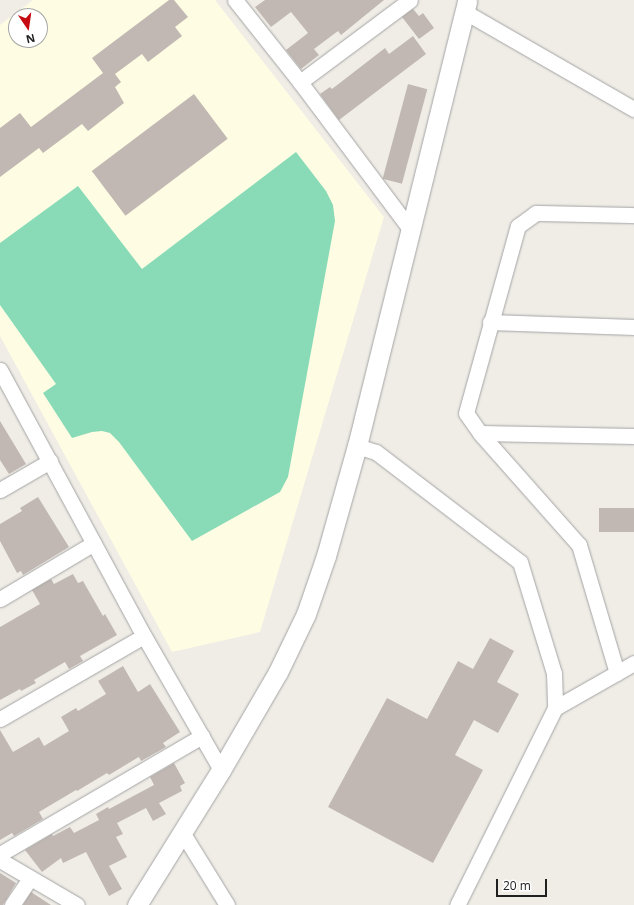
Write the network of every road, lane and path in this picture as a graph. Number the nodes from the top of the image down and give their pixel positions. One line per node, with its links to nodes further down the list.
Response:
1 (235, 0): 4 (street)
2 (410, 0): 4 (street)
3 (466, 6): 5 (street); 7 (street)
4 (300, 82): 7 (street)
5 (634, 109)
6 (634, 215): 8 (street)
7 (410, 229): 13 (street)
8 (490, 322): 9 (street); 11 (street)
9 (634, 327)
10 (1, 375): 14 (street)
11 (480, 433): 12 (street); 20 (street)
12 (634, 436)
13 (357, 446): 21 (street); 24 (street)
14 (50, 461): 15 (street); 16 (street)
15 (0, 490)
16 (94, 543): 17 (street); 18 (street)
17 (0, 600)
18 (144, 636): 22 (street); 23 (street)
19 (634, 663): 20 (street)
20 (618, 673): 21 (street)
21 (554, 708): 33 (street)
22 (0, 719)
23 (202, 736): 24 (street); 26 (street)
24 (221, 770): 25 (street)
25 (182, 832): 31 (street); 32 (street)
26 (0, 854)
27 (0, 860): 28 (street)
28 (30, 878): 29 (street); 30 (street)
29 (12, 905)
30 (77, 905)
31 (137, 905)
32 (227, 905)
33 (457, 905)

